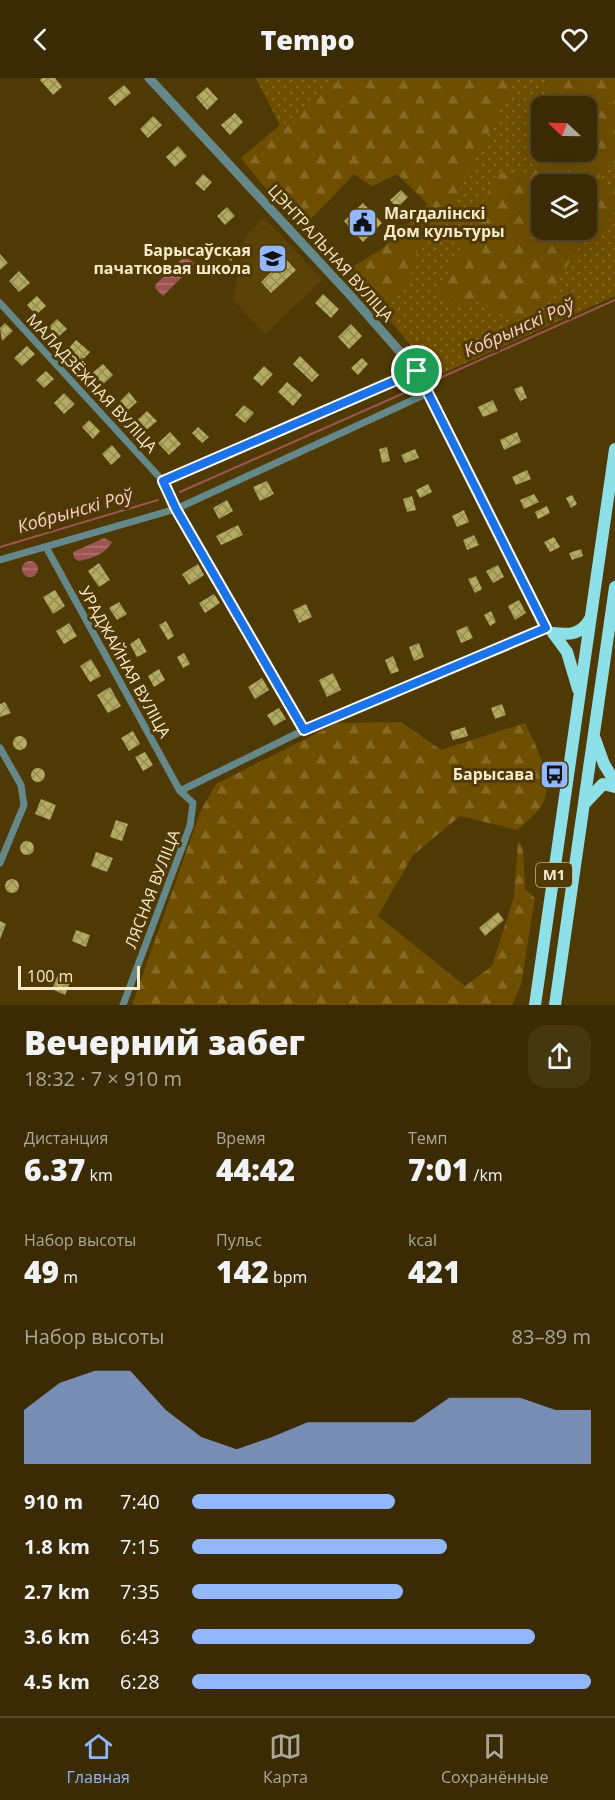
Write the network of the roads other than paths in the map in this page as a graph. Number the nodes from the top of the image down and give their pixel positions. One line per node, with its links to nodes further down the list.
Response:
1 (149, 78): 3 (street, ЦЭНТРАЛЬНАЯ ВУЛІЦА)
2 (0, 303): 6 (street, МАЛАДЗЁЖНАЯ ВУЛІЦА)
3 (417, 371): 4 (street, ЦЭНТРАЛЬНАЯ ВУЛІЦА); 6 (street)
4 (428, 393): 7 (street); 12 (street, ЦЭНТРАЛЬНАЯ ВУЛІЦА)
5 (615, 449): 11 (highway, М1)
6 (163, 481): 7 (street, МАЛАДЗЁЖНАЯ ВУЛІЦА)
7 (176, 509): 8 (street); 14 (street, МАЛАДЗЁЖНАЯ ВУЛІЦА)
8 (46, 547): 9 (street); 18 (street, УРАДЖАЙНАЯ ВУЛІЦА)
9 (0, 560)
10 (615, 587): 15 (highway, М1)
11 (590, 618): 12 (highway); 13 (highway, М1)
12 (549, 630): 13 (highway); 14 (street)
13 (579, 693): 22 (highway, М1)
14 (304, 730): 18 (street)
15 (594, 735): 17 (highway); 19 (highway, М1)
16 (0, 748): 20 (street)
17 (615, 785): 19 (highway)
18 (180, 791): 21 (street, ЛЯСНАЯ ВУЛІЦА)
19 (585, 804): 23 (highway, М1)
20 (0, 863)
21 (123, 1005)
22 (536, 1005)
23 (555, 1005)

